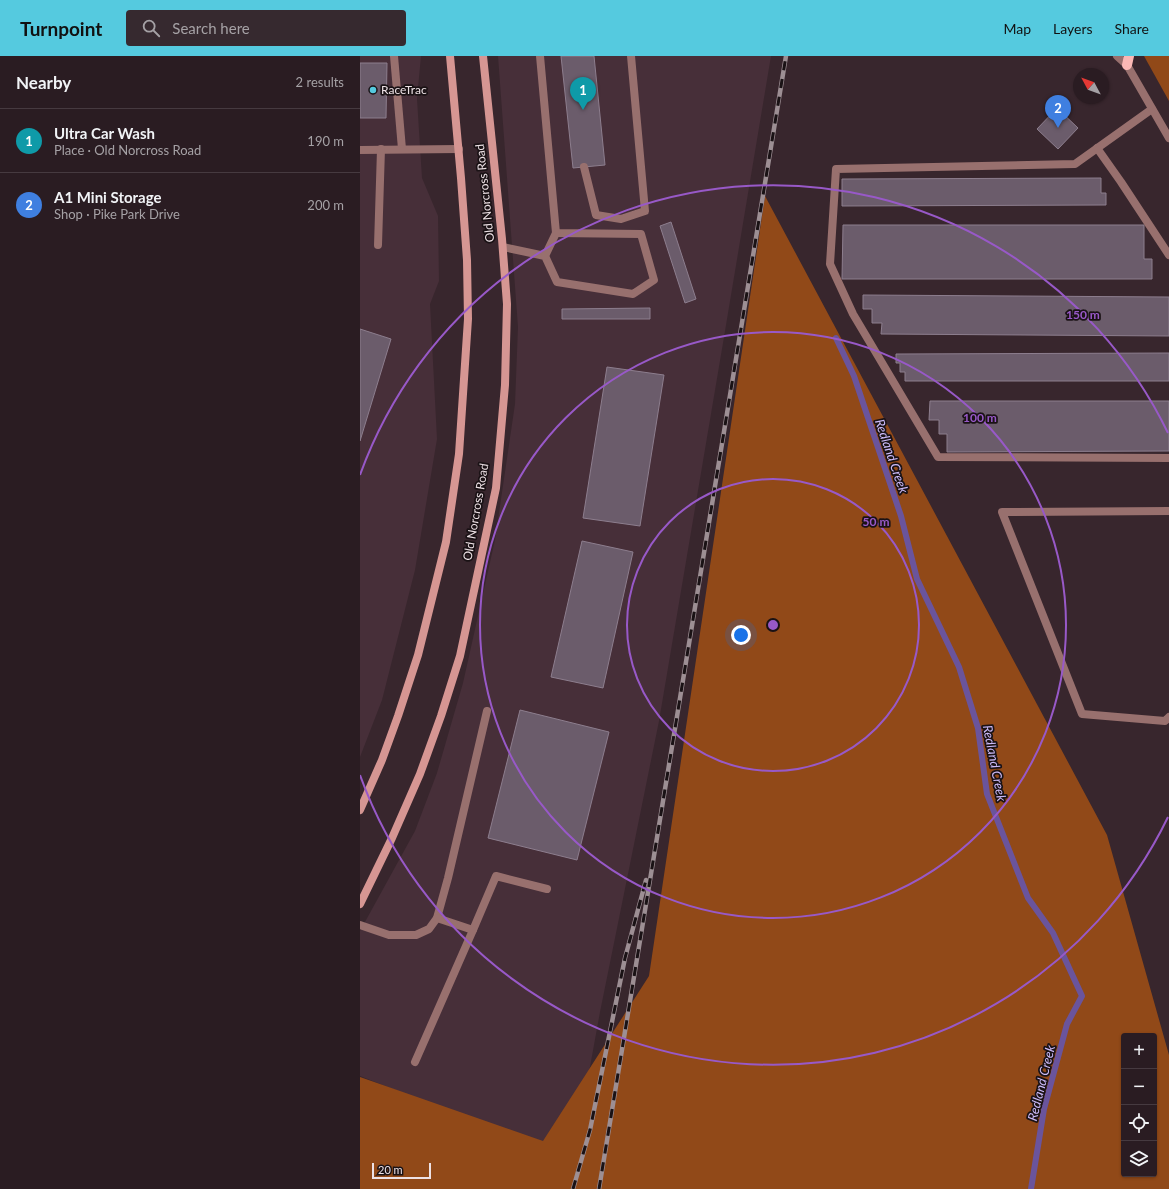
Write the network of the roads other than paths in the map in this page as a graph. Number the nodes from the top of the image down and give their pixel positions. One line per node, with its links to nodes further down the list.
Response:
1 (394, 56): 12 (street)
2 (450, 56): 13 (main road, Old Norcross Road)
3 (483, 56): 18 (main road, Old Norcross Road)
4 (540, 56): 16 (street)
5 (630, 56): 15 (street)
6 (1118, 56): 7 (street)
7 (1127, 59): 8 (street)
8 (1152, 109): 9 (street); 10 (street)
9 (1169, 138)
10 (1097, 148): 19 (street); 21 (street)
11 (381, 149): 12 (street); 14 (street); 17 (street)
12 (402, 149): 13 (street)
13 (459, 149): 25 (main road, Old Norcross Road)
14 (360, 150)
15 (584, 167)
16 (556, 233): 20 (street); 20 (street)
17 (378, 245)
18 (503, 247): 20 (street); 27 (main road, Old Norcross Road)
19 (1169, 255)
20 (546, 256)
21 (1169, 458)
22 (1169, 511): 24 (street)
23 (487, 711): 28 (street)
24 (1169, 717)
25 (360, 810)
26 (547, 889): 30 (street)
27 (360, 904)
28 (437, 918): 29 (street); 30 (street)
29 (360, 925)
30 (473, 930): 31 (street)
31 (415, 1062)

